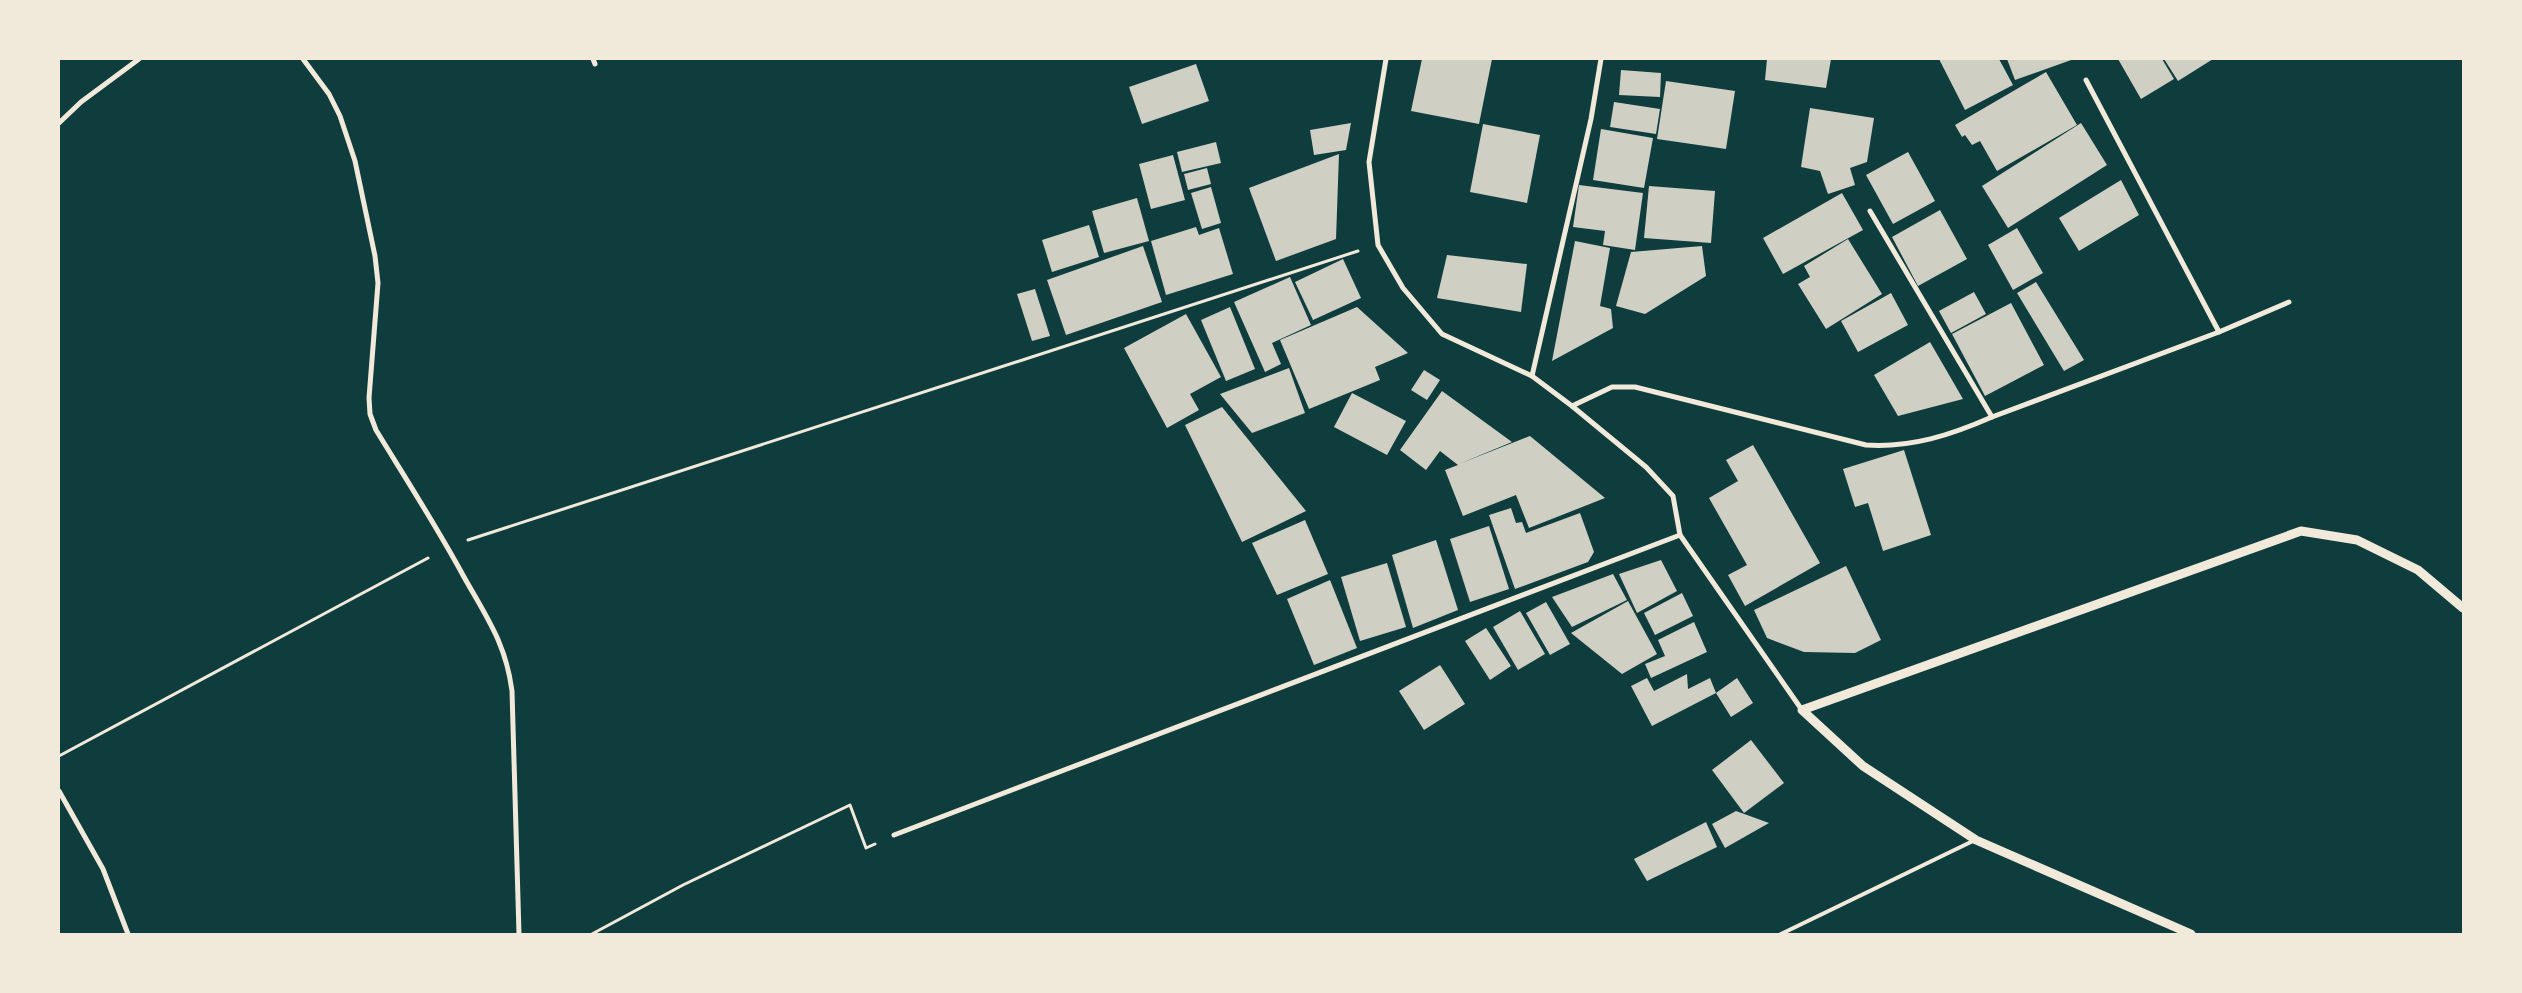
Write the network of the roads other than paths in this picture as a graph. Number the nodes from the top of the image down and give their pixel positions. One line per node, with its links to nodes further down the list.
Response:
1 (139, 59): 6 (street)
2 (303, 59): 20 (street)
3 (1386, 59): 10 (street)
4 (1601, 59): 10 (street)
5 (2086, 80): 9 (street)
6 (59, 123)
7 (1870, 211): 12 (street)
8 (2289, 302): 9 (street)
9 (2219, 332): 12 (street)
10 (1532, 376): 11 (street)
11 (1572, 406): 12 (street); 13 (street)
12 (1992, 417)
13 (1680, 535): 15 (street); 17 (street)
14 (2463, 608): 15 (street)
15 (1802, 710): 18 (street)
16 (59, 791): 19 (street)
17 (894, 835)
18 (1976, 840): 21 (lane); 22 (street)
19 (128, 934)
20 (519, 934)
21 (1781, 934)
22 (2191, 934)

